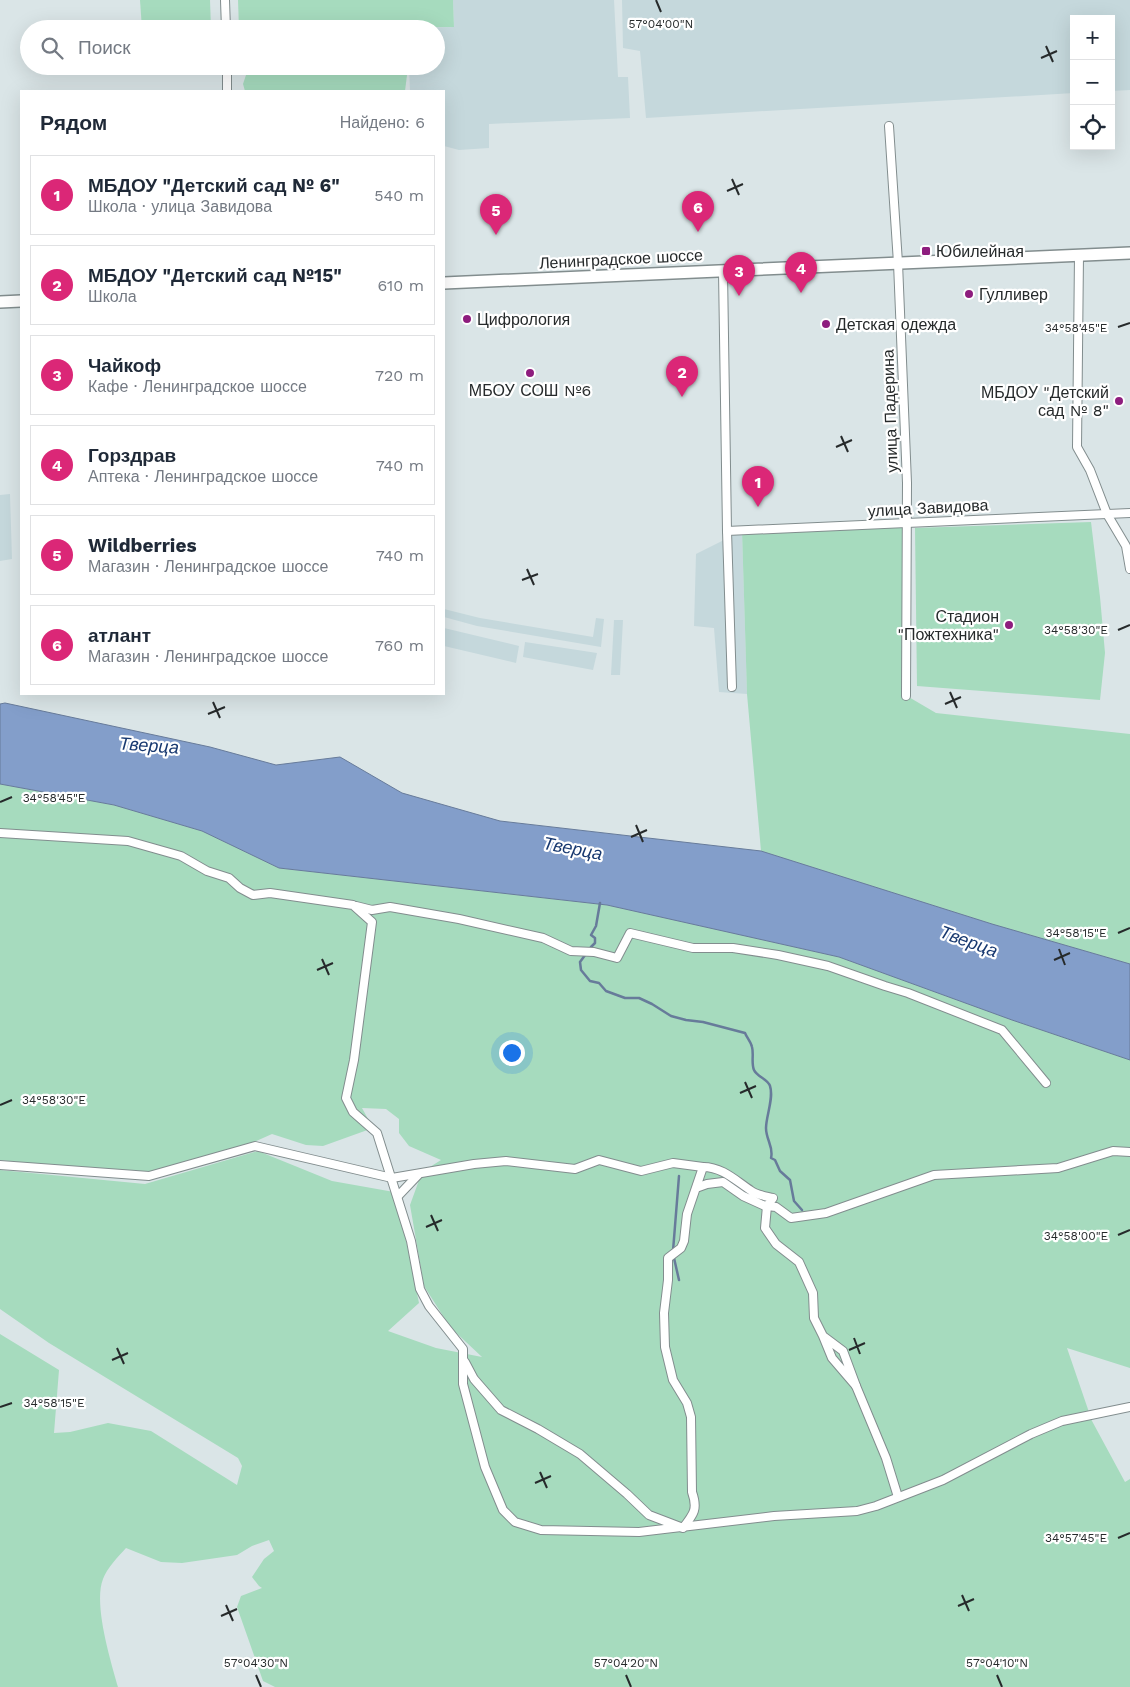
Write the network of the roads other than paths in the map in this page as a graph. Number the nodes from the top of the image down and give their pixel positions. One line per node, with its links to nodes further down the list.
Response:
1 (225, 0): 2 (street)
2 (226, 20)
3 (227, 75): 4 (street)
4 (227, 90)
5 (889, 126): 8 (street, улица Падерина)
6 (1130, 253): 7 (main road, Ленинградское шоссе)
7 (1080, 255): 8 (main road, Ленинградское шоссе); 14 (street)
8 (898, 263): 9 (main road, Ленинградское шоссе); 15 (street, улица Падерина)
9 (723, 271): 10 (main road, Ленинградское шоссе); 16 (street)
10 (445, 283)
11 (20, 301): 12 (main road)
12 (0, 302)
13 (1130, 513): 14 (street, улица Завидова)
14 (1107, 514): 15 (street, улица Завидова); 17 (street)
15 (908, 523): 16 (street, улица Завидова); 19 (street, улица Падерина)
16 (727, 531): 18 (street)
17 (1130, 569)
18 (732, 687)
19 (906, 696)
20 (0, 833): 21 (street)
21 (353, 905): 22 (street); 27 (street)
22 (1046, 1083)
23 (1130, 1152): 30 (street)
24 (0, 1165): 27 (street)
25 (703, 1167): 26 (street); 28 (street); 30 (street)
26 (418, 1175): 27 (street); 29 (street)
27 (392, 1178): 29 (street)
28 (696, 1188): 30 (street); 36 (street)
29 (398, 1196): 32 (street)
30 (767, 1206): 31 (street)
31 (823, 1336): 33 (street); 33 (street)
32 (464, 1360): 36 (street); 36 (street)
33 (856, 1386): 35 (street)
34 (1130, 1407): 35 (street)
35 (898, 1497): 36 (street)
36 (683, 1528)

